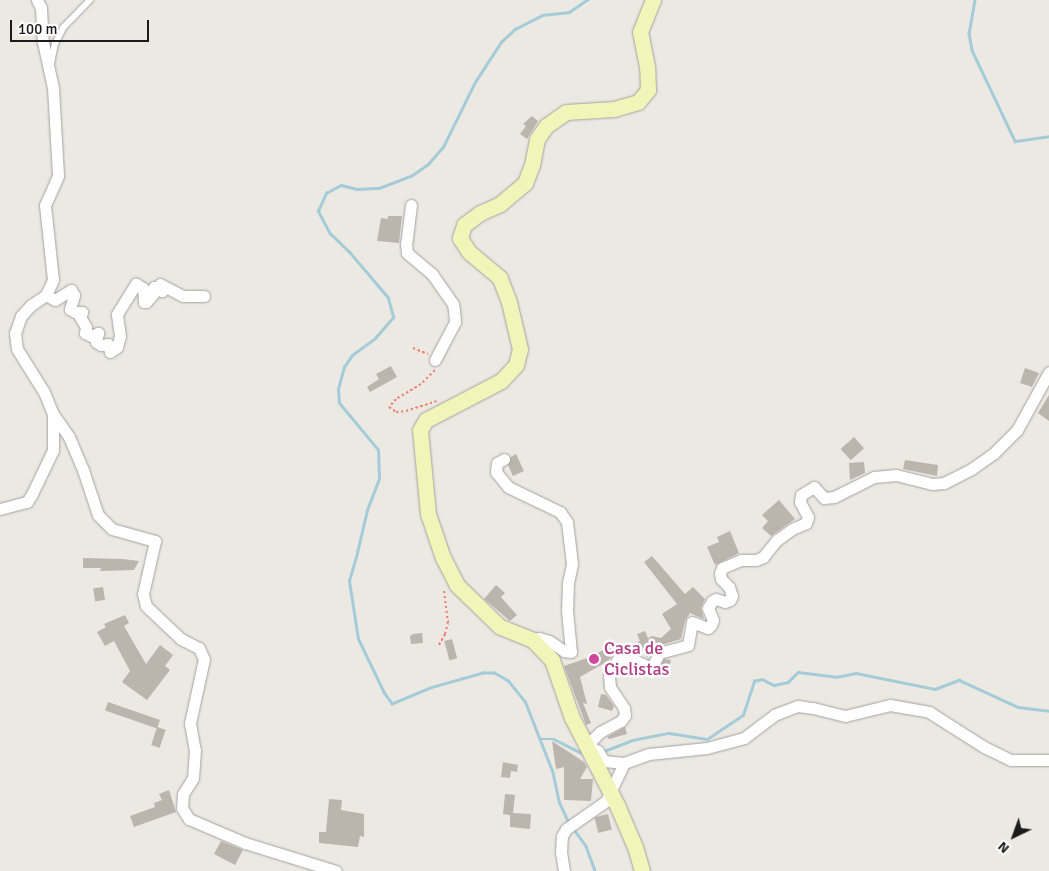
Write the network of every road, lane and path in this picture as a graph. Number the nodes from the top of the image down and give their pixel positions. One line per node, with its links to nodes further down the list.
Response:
1 (37, 0): 4 (street)
2 (90, 0): 4 (lane)
3 (653, 0): 15 (street)
4 (49, 74): 6 (street)
5 (411, 205): 9 (street)
6 (46, 295): 7 (street); 12 (street)
7 (204, 296)
8 (413, 348): 9 (path)
9 (435, 360): 11 (path)
10 (1049, 372): 18 (street)
11 (442, 399)
12 (53, 414): 14 (street); 22 (street)
13 (504, 458): 16 (street)
14 (0, 509)
15 (448, 569): 16 (street); 17 (path)
16 (532, 640): 18 (street)
17 (439, 645)
18 (587, 745): 20 (street); 21 (street)
19 (1049, 760): 20 (street)
20 (624, 763): 21 (street)
21 (610, 791): 23 (street); 24 (street)
22 (336, 871)
23 (564, 871)
24 (642, 871)

